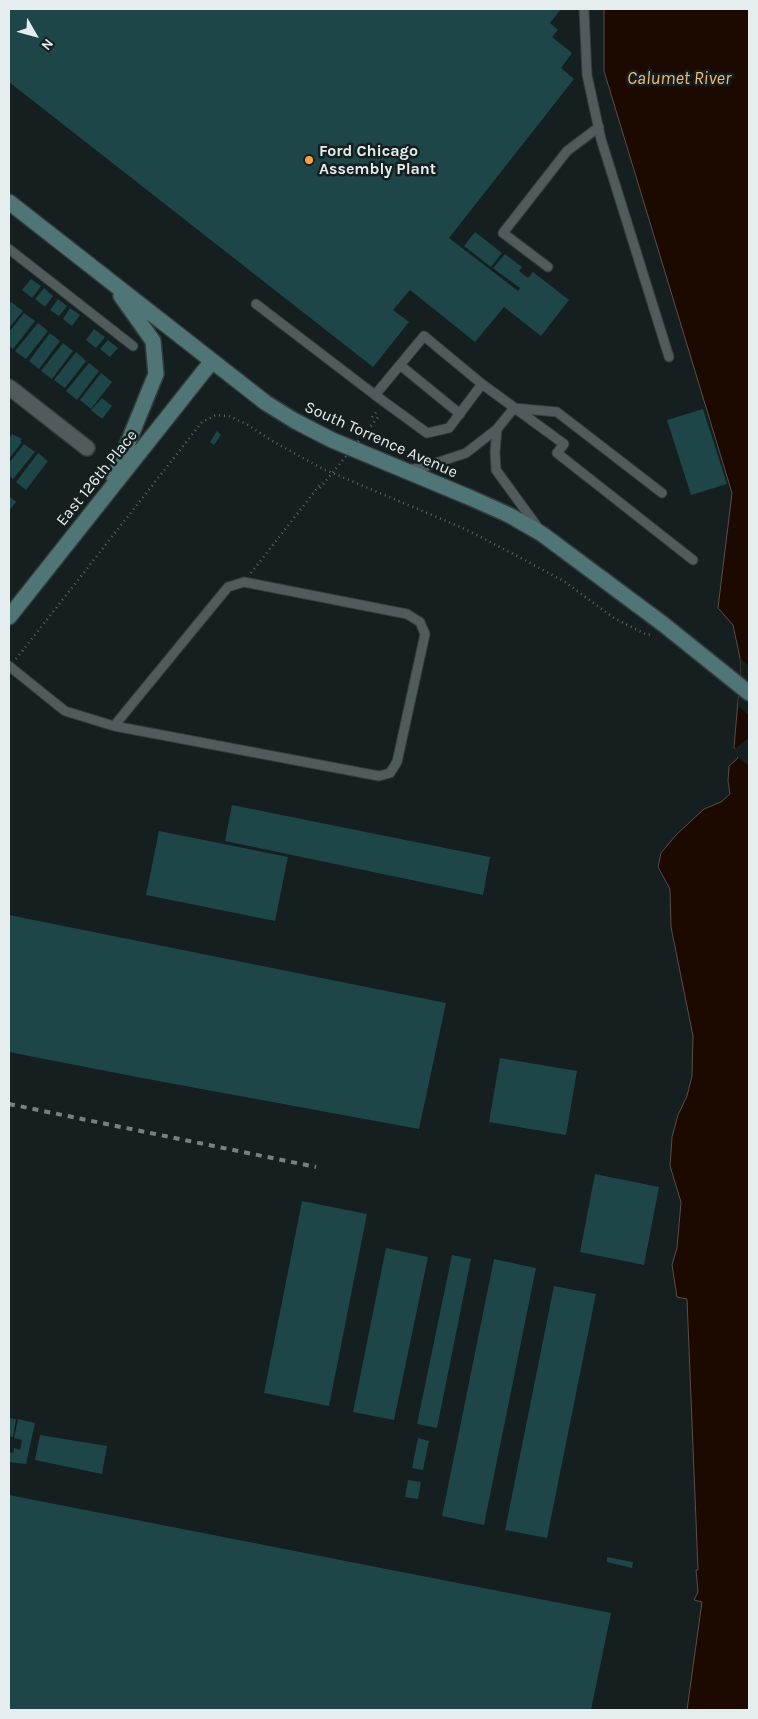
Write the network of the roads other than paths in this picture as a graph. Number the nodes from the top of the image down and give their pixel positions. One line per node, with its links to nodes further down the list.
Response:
1 (584, 9): 2 (lane)
2 (599, 127): 5 (lane); 9 (lane)
3 (9, 202): 6 (main road, South Torrence Avenue)
4 (9, 249): 8 (lane)
5 (548, 267)
6 (114, 284): 10 (main road, South Torrence Avenue); 20 (main road)
7 (256, 304): 14 (lane)
8 (133, 346)
9 (669, 357)
10 (212, 361): 19 (main road, South Torrence Avenue); 20 (main road, East 126th Place)
11 (400, 365): 12 (lane); 14 (lane); 16 (lane)
12 (482, 384): 15 (lane); 16 (lane)
13 (9, 387): 18 (street)
14 (375, 395): 16 (lane)
15 (514, 408): 17 (lane); 21 (lane); 23 (lane)
16 (460, 414)
17 (497, 429): 19 (lane); 22 (lane)
18 (87, 448)
19 (404, 471): 22 (main road, South Torrence Avenue)
20 (108, 492): 24 (main road, East 126th Place)
21 (662, 493)
22 (542, 534): 26 (main road, South Torrence Avenue)
23 (693, 560)
24 (9, 617)
25 (9, 667): 27 (lane)
26 (749, 694)
27 (114, 726): 27 (lane)

